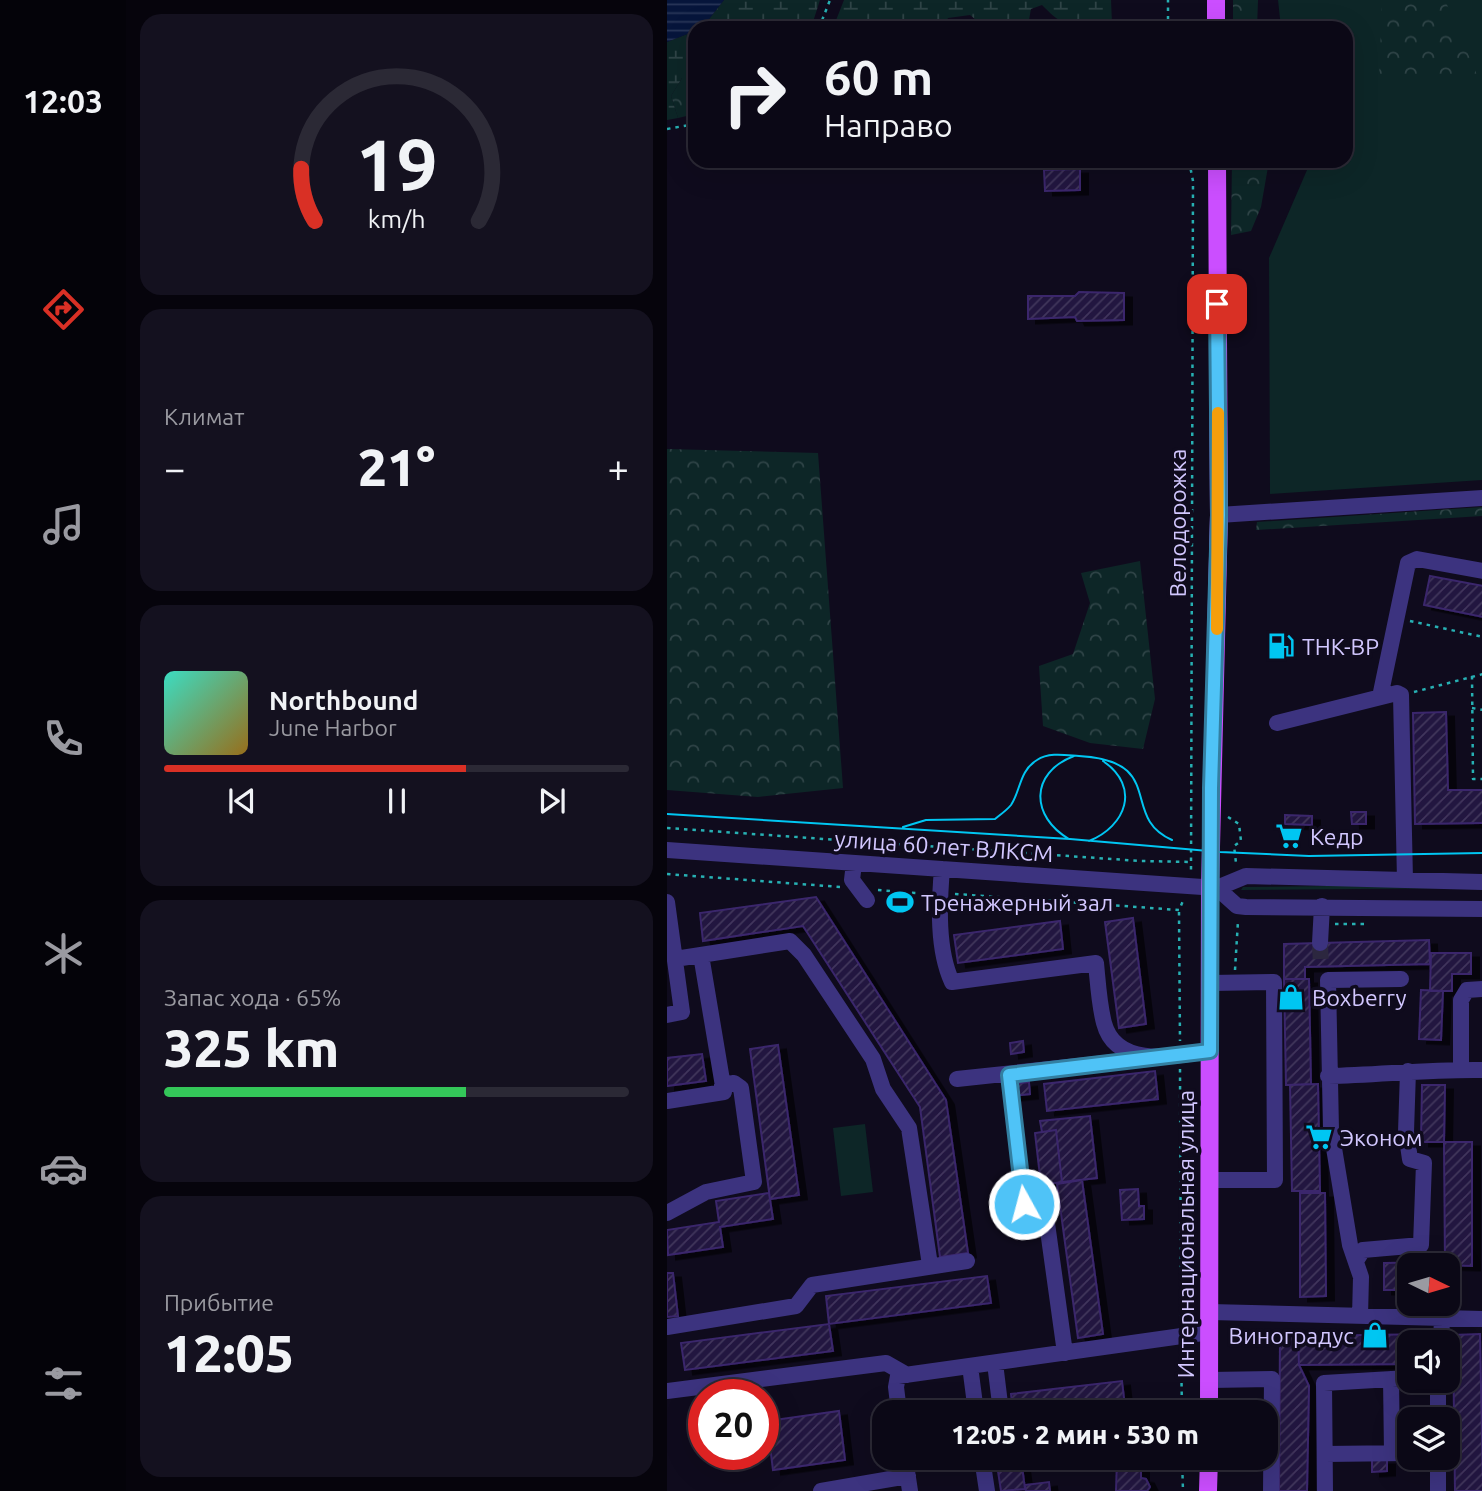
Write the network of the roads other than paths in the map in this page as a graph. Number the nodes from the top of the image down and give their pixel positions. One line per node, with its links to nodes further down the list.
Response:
1 (1216, 0): 2 (main road)
2 (1216, 21)
3 (1217, 168): 5 (main road, Интернациональная улица)
4 (1482, 498): 5 (street)
5 (1219, 515): 14 (main road, Интернациональная улица)
6 (1482, 571): 7 (street)
7 (1380, 697): 8 (street); 12 (street)
8 (1277, 723)
9 (667, 850): 10 (street, улица 60 лет ВЛКСМ)
10 (854, 863): 11 (street, улица 60 лет ВЛКСМ); 15 (street)
11 (942, 869): 14 (street, улица 60 лет ВЛКСМ); 27 (street)
12 (1405, 880): 13 (street, улица 60 лет ВЛКСМ); 14 (street, улица 60 лет ВЛКСМ)
13 (1482, 882)
14 (1213, 888): 17 (street, улица 60 лет ВЛКСМ); 23 (main road, Интернациональная улица)
15 (867, 900)
16 (667, 902): 21 (street)
17 (1322, 906): 18 (street, улица 60 лет ВЛКСМ); 19 (street)
18 (1482, 909)
19 (1320, 943)
20 (700, 955): 21 (street); 34 (street); 40 (street)
21 (675, 958): 25 (street)
22 (1401, 979): 32 (street)
23 (1210, 983): 26 (main road, Интернациональная улица); 36 (street)
24 (1482, 989): 28 (street)
25 (667, 1015)
26 (1210, 1051): 27 (street); 36 (main road, Интернациональная улица)
27 (1153, 1058): 31 (street)
28 (1461, 1070): 29 (street); 30 (street)
29 (1482, 1070)
30 (1408, 1071): 32 (street); 39 (street)
31 (1009, 1075): 33 (street); 48 (street)
32 (1328, 1076): 39 (street)
33 (957, 1079)
34 (722, 1085): 35 (street); 37 (street)
35 (667, 1101)
36 (1209, 1180): 41 (main road, Интернациональная улица)
37 (667, 1213)
38 (967, 1261): 40 (street)
39 (1356, 1261): 42 (street)
40 (929, 1265): 45 (street)
41 (1209, 1312): 42 (street); 47 (main road, Интернациональная улица)
42 (1360, 1316): 43 (street)
43 (1442, 1318): 44 (street); 46 (street)
44 (1482, 1319)
45 (667, 1327)
46 (1442, 1330)
47 (1210, 1332): 48 (street); 54 (main road, Интернациональная улица)
48 (1065, 1353): 49 (street)
49 (995, 1363): 50 (street); 58 (street)
50 (970, 1367): 51 (street); 57 (street)
51 (907, 1375): 55 (street); 56 (street)
52 (1391, 1379): 53 (street); 60 (street); 62 (street)
53 (1397, 1379)
54 (1210, 1380): 59 (main road, Интернациональная улица); 71 (street)
55 (667, 1391)
56 (898, 1400)
57 (974, 1400)
58 (1000, 1400)
59 (1209, 1400)
60 (1392, 1453): 61 (street); 62 (street)
61 (1397, 1453)
62 (1325, 1454): 72 (street)
63 (984, 1470): 69 (street)
64 (1209, 1470): 70 (main road)
65 (1438, 1470): 73 (street)
66 (909, 1484): 67 (street)
67 (846, 1489): 68 (street)
68 (821, 1491)
69 (987, 1491)
70 (1208, 1491)
71 (1271, 1491)
72 (1325, 1491)
73 (1438, 1491)

